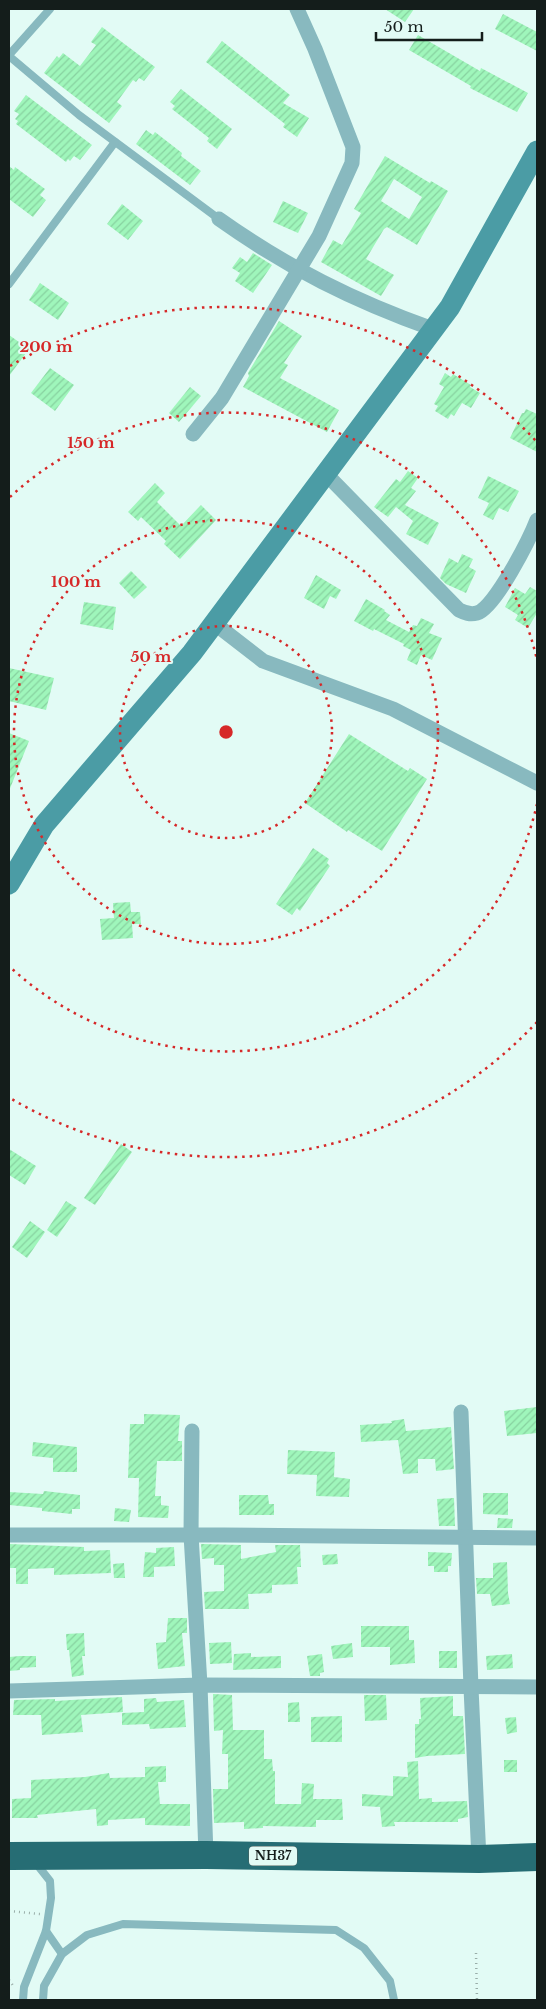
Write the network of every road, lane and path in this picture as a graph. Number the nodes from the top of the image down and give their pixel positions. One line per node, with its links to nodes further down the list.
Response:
1 (50, 9): 3 (lane)
2 (297, 9): 7 (street)
3 (9, 55): 4 (lane)
4 (115, 142): 6 (lane); 8 (lane)
5 (535, 161): 9 (street)
6 (219, 219): 7 (street)
7 (297, 271): 9 (street); 10 (street)
8 (9, 284)
9 (433, 329): 11 (street)
10 (193, 434)
11 (326, 474): 12 (street); 13 (street)
12 (537, 520)
13 (214, 623): 14 (street); 15 (street)
14 (537, 783)
15 (9, 884)
16 (461, 1412): 20 (street)
17 (192, 1431): 19 (street)
18 (9, 1535): 19 (street)
19 (191, 1535): 20 (street); 22 (street)
20 (465, 1537): 21 (street); 24 (street)
21 (537, 1538)
22 (200, 1685): 24 (street); 25 (street); 26 (street)
23 (537, 1687): 24 (street)
24 (471, 1688): 29 (street)
25 (9, 1691)
26 (206, 1855): 27 (highway, NH37); 29 (highway, NH37)
27 (19, 1856): 31 (lane)
28 (537, 1857): 29 (highway, NH37)
29 (479, 1859)
30 (9, 1911): 31 (path)
31 (48, 1915): 32 (lane)
32 (46, 1931): 34 (lane); 35 (lane)
33 (476, 1953): 38 (path)
34 (62, 1954): 36 (lane); 37 (lane)
35 (23, 2000)
36 (43, 2000)
37 (394, 2000)
38 (477, 2000)

